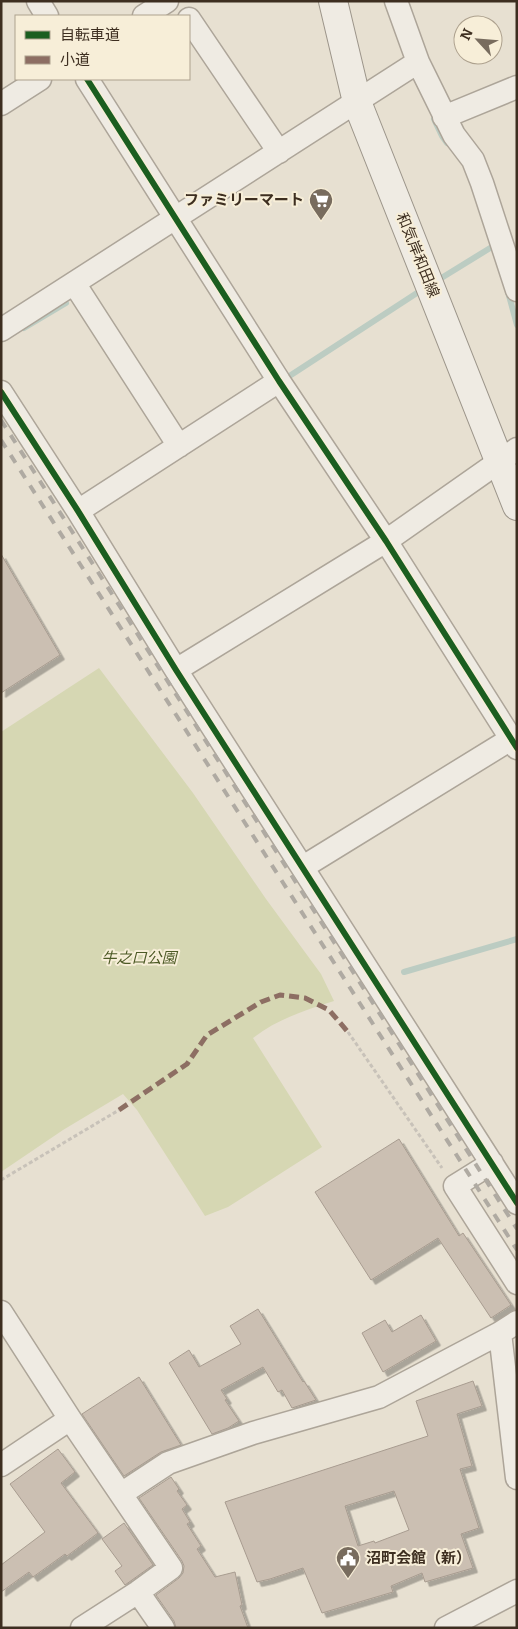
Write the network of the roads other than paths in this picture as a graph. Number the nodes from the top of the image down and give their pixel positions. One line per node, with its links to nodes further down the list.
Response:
1 (38, 1): 6 (street)
2 (167, 1): 7 (street)
3 (176, 1): 8 (street)
4 (332, 1): 14 (main road, 和気岸和田線)
5 (396, 1): 10 (street)
6 (47, 15)
7 (146, 15)
8 (186, 15)
9 (190, 20): 17 (street)
10 (418, 62): 14 (street); 16 (street)
11 (38, 80): 15 (street)
12 (88, 80): 18 (street)
13 (517, 87): 16 (street)
14 (358, 102): 17 (street); 26 (main road, 和気岸和田線)
15 (1, 104)
16 (444, 117): 19 (street)
17 (279, 152): 18 (street)
18 (176, 218): 20 (street); 23 (street)
19 (513, 262): 21 (street)
20 (74, 283): 22 (street); 25 (street)
21 (517, 290)
22 (1, 330)
23 (279, 380): 25 (street); 29 (street)
24 (1, 392): 28 (street)
25 (179, 446): 28 (street)
26 (508, 455): 27 (main road, 和気岸和田線); 29 (street)
27 (517, 506)
28 (78, 511): 30 (street)
29 (386, 541): 30 (street); 31 (street)
30 (176, 670): 32 (street)
31 (514, 744): 32 (street)
32 (303, 867): 33 (street)
33 (492, 1163): 34 (street); 35 (street)
34 (517, 1203)
35 (517, 1283)
36 (1, 1312): 38 (street)
37 (508, 1328): 40 (street); 41 (street)
38 (70, 1419): 39 (street); 41 (street)
39 (1, 1465)
40 (517, 1478)
41 (121, 1494): 43 (street)
42 (517, 1591): 46 (street)
43 (138, 1592): 44 (street); 45 (street)
44 (82, 1628)
45 (163, 1628)
46 (446, 1628)

